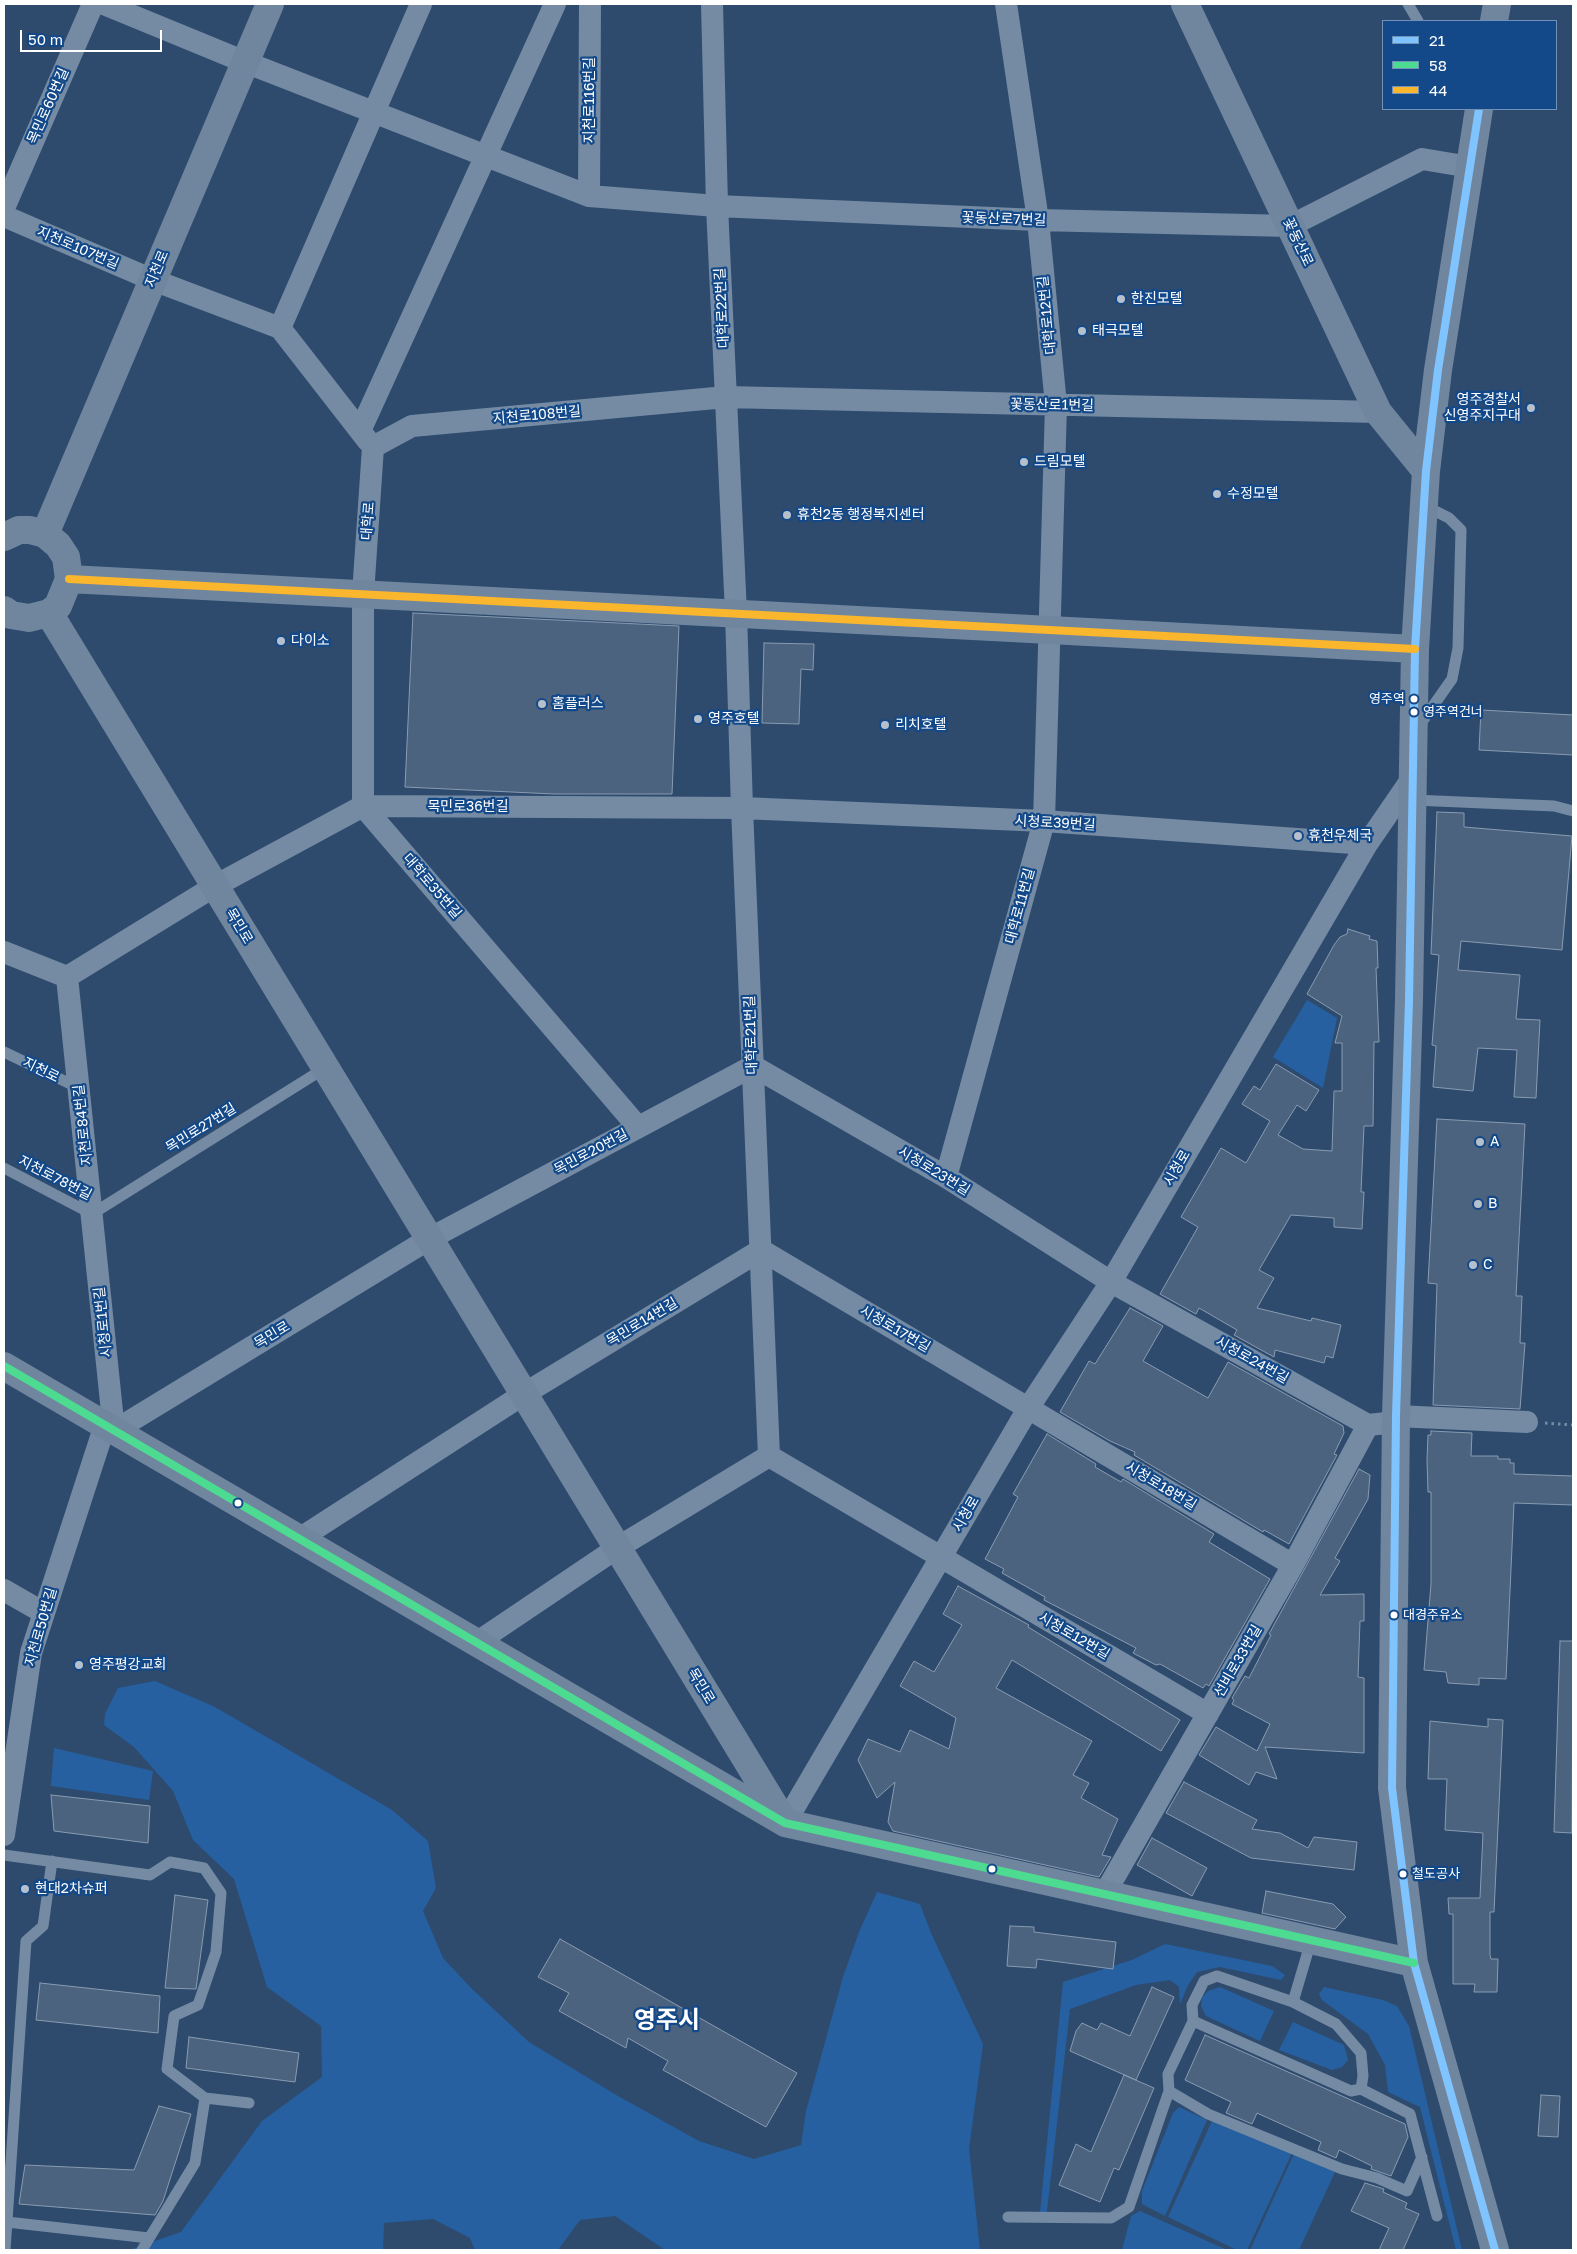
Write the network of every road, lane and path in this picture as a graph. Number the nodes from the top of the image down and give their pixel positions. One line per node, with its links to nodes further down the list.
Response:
1 (93, 4): 21 (street, 목민로60번길)
2 (104, 4): 14 (street)
3 (270, 4): 14 (main road, 지천로)
4 (421, 4): 15 (street)
5 (555, 4): 17 (street)
6 (590, 4): 19 (street, 지천로116번길)
7 (712, 4): 20 (street, 대학로22번길)
8 (1006, 4): 23 (street, 대학로12번길)
9 (1185, 4): 24 (main road, 꽃동산로)
10 (1408, 4): 12 (lane)
11 (1497, 4): 13 (main road)
12 (1417, 20)
13 (1494, 20)
14 (245, 62): 15 (street); 25 (main road, 지천로)
15 (374, 112): 17 (street); 26 (street)
16 (1474, 114): 18 (main road)
17 (485, 156): 19 (street); 30 (street)
18 (1470, 167): 24 (street); 31 (main road)
19 (589, 196): 20 (street)
20 (717, 206): 23 (street, 꽃동산로7번길); 27 (street, 대학로22번길)
21 (4, 208)
22 (4, 216): 25 (street, 지천로107번길)
23 (1038, 220): 24 (street, 꽃동산로7번길); 28 (street, 대학로12번길)
24 (1290, 226): 29 (main road, 꽃동산로)
25 (153, 280): 26 (street); 33 (main road, 지천로)
26 (280, 328): 30 (street)
27 (726, 397): 28 (street, 꽃동산로1번길); 30 (street, 지천로108번길); 38 (street, 대학로22번길)
28 (1056, 405): 29 (street, 꽃동산로1번길); 40 (street, 대학로12번길)
29 (1378, 412): 31 (main road, 꽃동산로)
30 (366, 439): 36 (street, 대학로)
31 (1426, 471): 32 (main road)
32 (1424, 506): 41 (main road); 42 (lane)
33 (45, 534): 34 (main road); 35 (main road)
34 (4, 537)
35 (69, 579): 36 (main road); 37 (main road)
36 (363, 594): 38 (main road); 44 (street)
37 (49, 613): 39 (main road); 49 (main road, 목민로)
38 (736, 613): 40 (main road); 45 (street, 대학로21번길)
39 (6, 619)
40 (1051, 629): 41 (main road); 47 (street, 대학로11번길)
41 (1415, 649): 42 (main road)
42 (1414, 734): 43 (main road)
43 (1413, 788): 46 (lane); 48 (street, 시청로); 66 (main road)
44 (364, 806): 45 (street, 목민로36번길); 49 (street, 목민로36번길); 56 (street, 대학로35번길)
45 (742, 808): 47 (street, 시청로39번길); 53 (street, 대학로21번길)
46 (1573, 811)
47 (1044, 821): 48 (street, 시청로39번길); 58 (street, 대학로11번길)
48 (1367, 844): 62 (street, 시청로)
49 (215, 886): 51 (street); 54 (main road, 목민로)
50 (4, 952): 51 (street)
51 (67, 977): 55 (street, 지천로84번길)
52 (4, 1052): 55 (lane, 지천로)
53 (753, 1066): 56 (street, 목민로20번길); 58 (street, 시청로23번길); 61 (street, 대학로21번길)
54 (326, 1068): 59 (lane, 목민로27번길); 60 (main road, 목민로)
55 (79, 1088): 59 (street, 지천로84번길)
56 (638, 1127): 60 (street, 목민로20번길)
57 (4, 1168): 59 (lane, 지천로78번길)
58 (946, 1177): 62 (street, 시청로23번길)
59 (92, 1214): 70 (street, 시청로1번길)
60 (429, 1239): 64 (main road, 목민로); 70 (street, 목민로)
61 (761, 1250): 64 (street, 목민로14번길); 65 (street, 시청로17번길); 71 (street, 대학로21번길)
62 (1111, 1282): 65 (street, 시청로); 68 (street, 시청로24번길)
63 (4, 1366): 70 (main road)
64 (524, 1394): 72 (street); 73 (main road, 목민로)
65 (1029, 1407): 74 (street, 시청로); 75 (street, 시청로18번길)
66 (1396, 1419): 67 (street); 68 (street); 86 (main road)
67 (1527, 1422): 69 (path)
68 (1368, 1425): 75 (street, 선비로33번길)
69 (1573, 1425)
70 (110, 1428): 72 (main road); 77 (street, 지천로50번길)
71 (769, 1456): 73 (street); 74 (street)
72 (298, 1538): 78 (main road)
73 (617, 1548): 78 (street); 80 (main road, 목민로)
74 (940, 1558): 79 (street, 시청로12번길); 80 (street, 시청로)
75 (1293, 1565): 79 (street, 선비로33번길)
76 (4, 1590): 77 (street)
77 (44, 1613): 81 (street, 지천로50번길)
78 (476, 1643): 80 (main road)
79 (1208, 1714): 84 (street, 선비로33번길)
80 (785, 1824): 84 (main road)
81 (4, 1835)
82 (4, 1855): 83 (lane)
83 (52, 1861): 91 (lane); 96 (lane)
84 (1104, 1895): 85 (main road)
85 (1311, 1941): 86 (main road); 87 (lane)
86 (1414, 1963): 100 (main road)
87 (1293, 2002): 88 (lane); 89 (lane)
88 (1193, 2021): 89 (lane); 90 (lane)
89 (1361, 2089): 93 (lane)
90 (1169, 2090): 93 (lane); 95 (lane)
91 (205, 2098): 92 (lane); 97 (lane)
92 (249, 2103)
93 (1422, 2157): 94 (lane)
94 (1437, 2216)
95 (1008, 2217)
96 (7, 2222): 97 (lane); 98 (lane)
97 (149, 2238): 99 (lane)
98 (5, 2250)
99 (142, 2250)
100 (1495, 2250)

